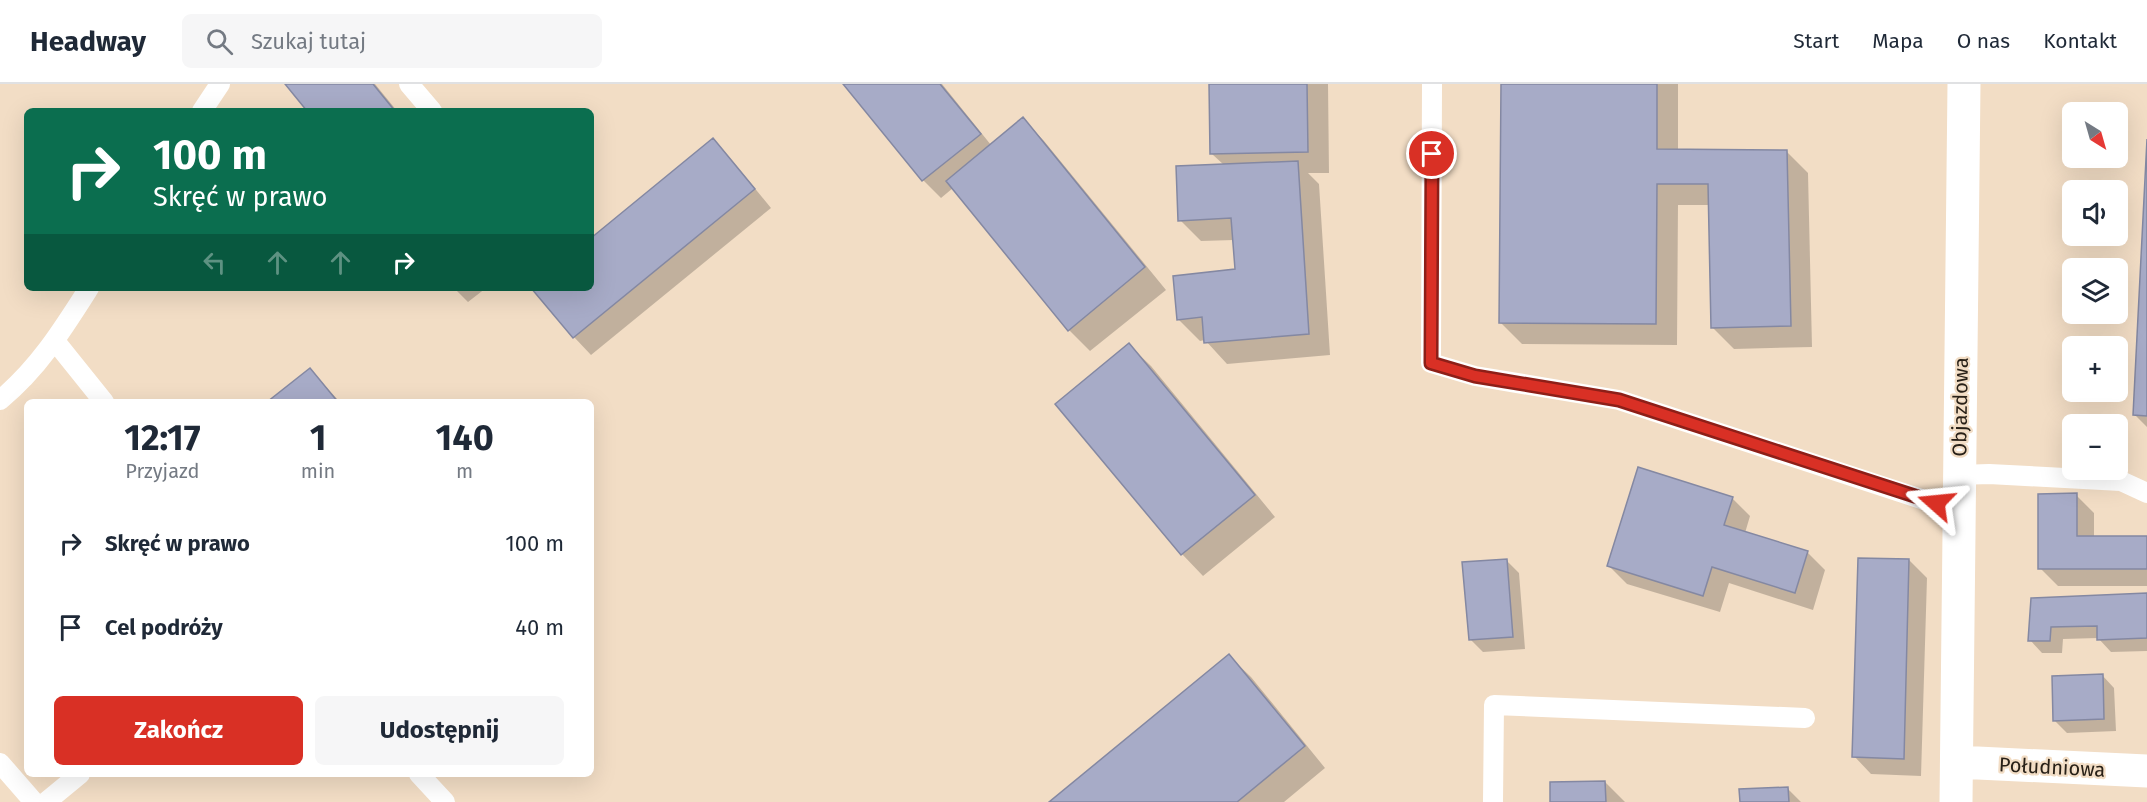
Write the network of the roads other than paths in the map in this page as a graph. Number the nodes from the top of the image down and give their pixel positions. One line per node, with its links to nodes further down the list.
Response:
1 (220, 84): 5 (lane)
2 (409, 84): 6 (lane)
3 (1432, 84): 13 (lane)
4 (1964, 84): 11 (street, Objazdowa)
5 (204, 108)
6 (429, 108)
7 (87, 291): 8 (lane)
8 (55, 341): 9 (lane); 10 (lane)
9 (102, 399)
10 (0, 400)
11 (1959, 476): 12 (lane); 13 (street, Objazdowa)
12 (2147, 493)
13 (1958, 511): 15 (street, Objazdowa)
14 (1805, 718): 23 (lane)
15 (1957, 762): 17 (street, Południowa); 24 (street, Objazdowa)
16 (0, 763): 20 (lane)
17 (2147, 771)
18 (76, 777): 21 (lane)
19 (422, 777): 22 (lane)
20 (34, 802)
21 (46, 802)
22 (445, 802)
23 (1493, 802)
24 (1956, 802)

